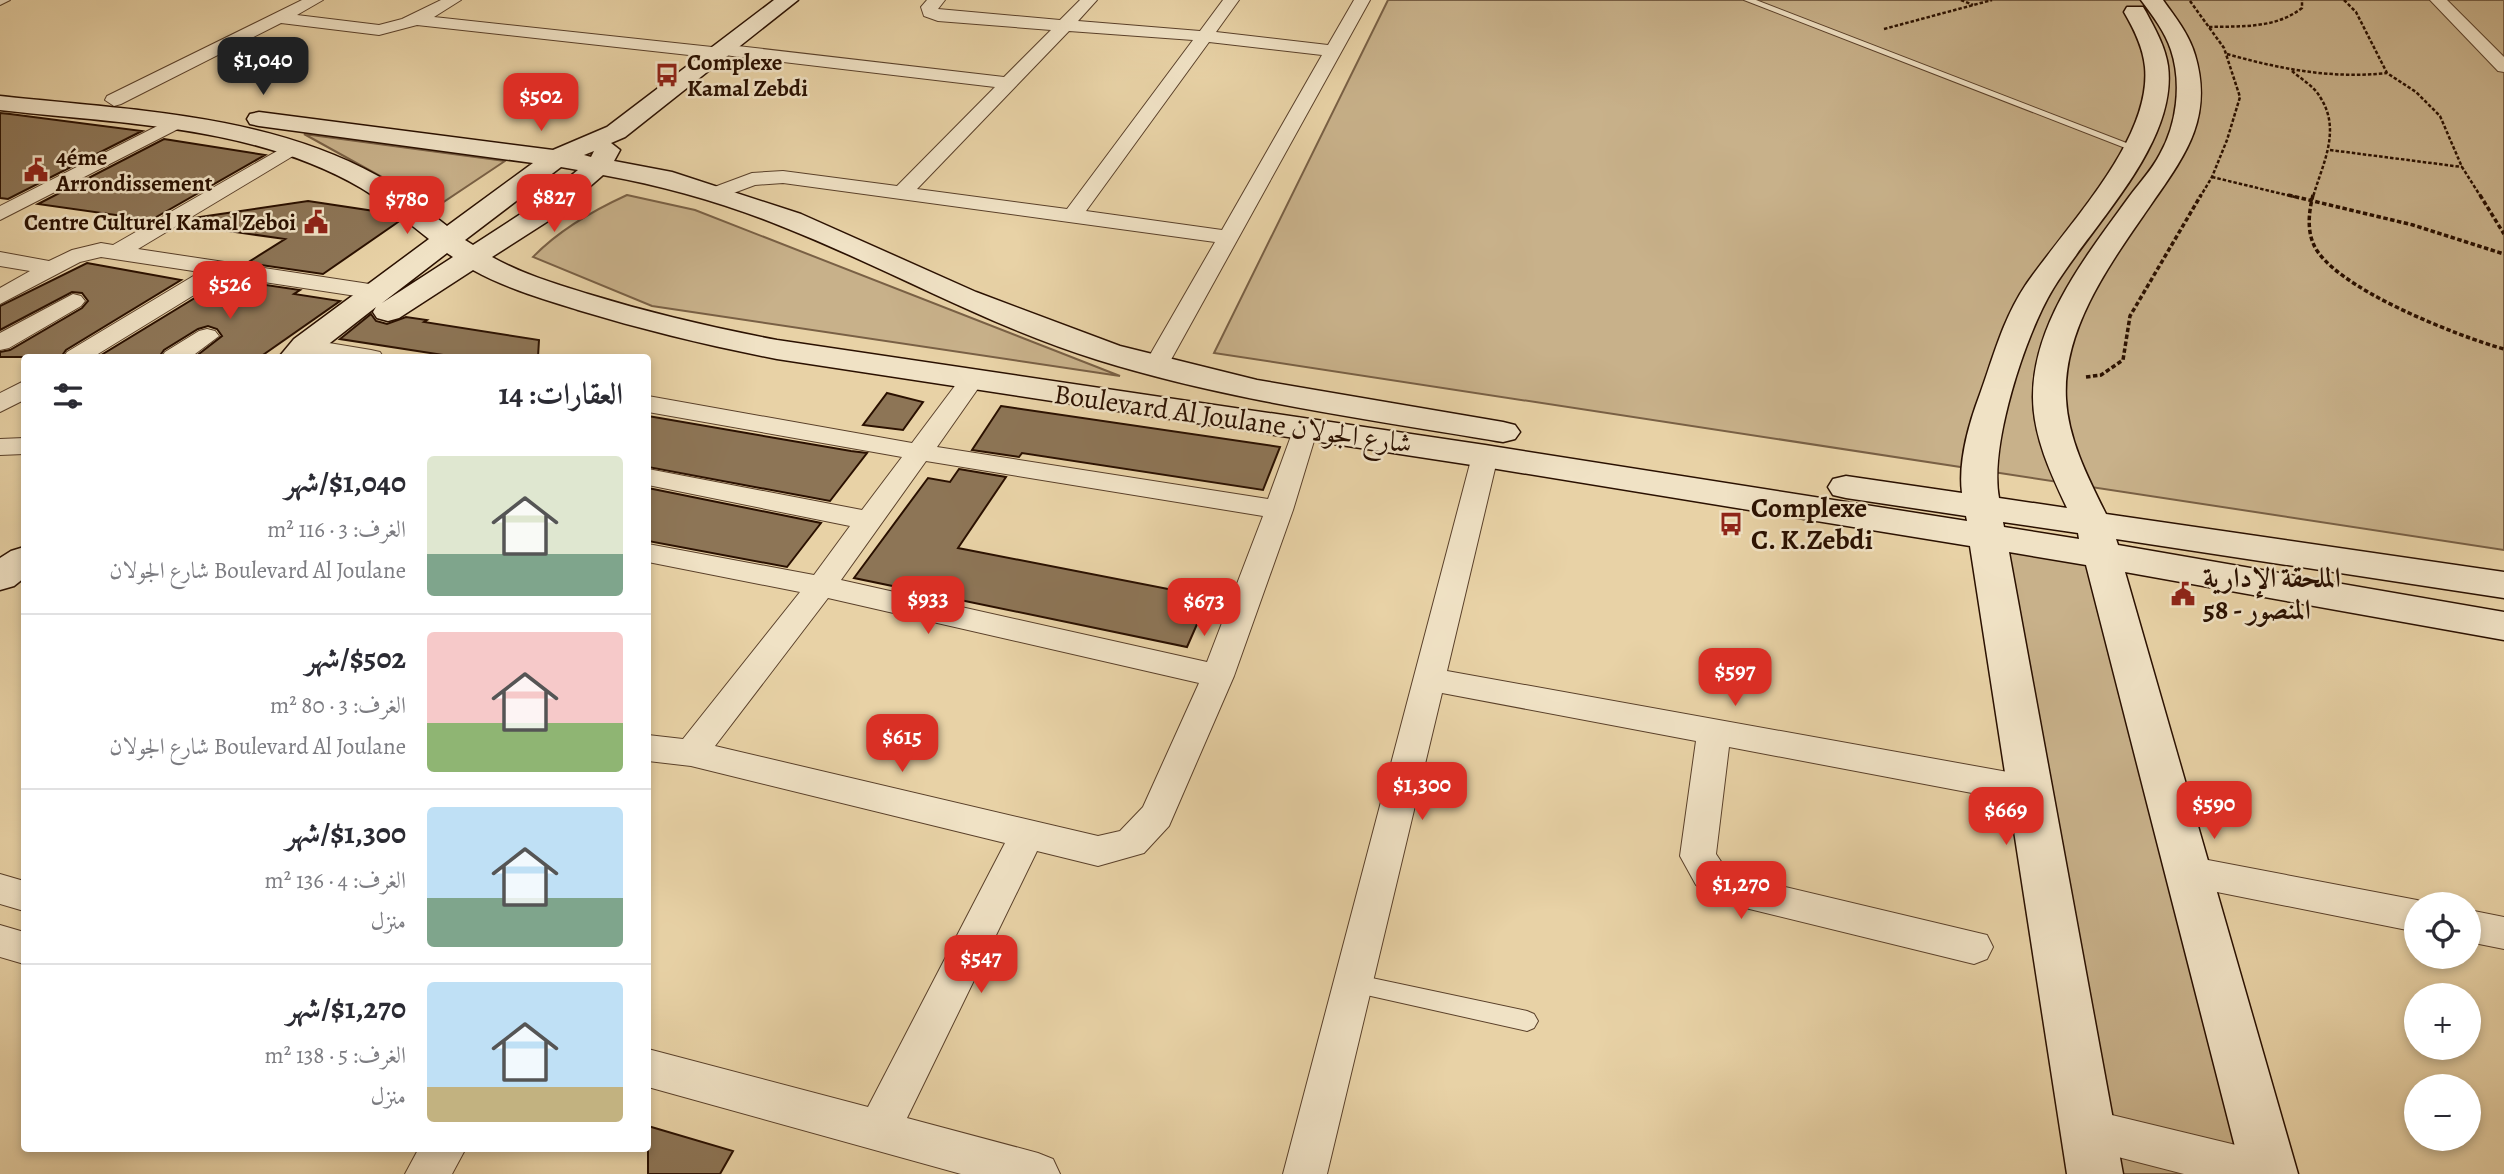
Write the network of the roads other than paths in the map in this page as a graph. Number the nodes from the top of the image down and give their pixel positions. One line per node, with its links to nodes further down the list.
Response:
1 (6, 0): 14 (lane)
2 (315, 0): 15 (street)
3 (428, 0): 13 (street)
4 (787, 0): 19 (main road)
5 (937, 0): 17 (street)
6 (1089, 0): 17 (street)
7 (1230, 0): 18 (street)
8 (1362, 0): 20 (street)
9 (1748, 0): 29 (lane)
10 (2126, 0): 29 (main road)
11 (2152, 0): 64 (main road)
12 (2438, 0): 21 (street)
13 (451, 1): 16 (street)
14 (0, 2)
15 (278, 18): 16 (street); 24 (street)
16 (415, 20): 19 (street)
17 (1066, 27): 18 (street); 22 (street)
18 (1204, 36): 20 (street); 35 (street)
19 (718, 51): 22 (street); 27 (main road)
20 (1334, 51): 36 (street)
21 (2504, 67)
22 (1009, 83): 32 (street)
23 (0, 84): 24 (main road, Boulevard Al Joulane شارع الجولان)
24 (114, 100): 30 (main road, Boulevard Al Joulane شارع الجولان)
25 (0, 103): 26 (main road, Boulevard Al Joulane شارع الجولان)
26 (173, 124): 28 (main road, Boulevard Al Joulane شارع الجولان); 34 (street)
27 (616, 132): 30 (main road); 31 (main road)
28 (291, 149): 37 (main road, Boulevard Al Joulane شارع الجولان); 38 (street)
29 (2137, 149): 63 (main road)
30 (556, 158): 31 (main road, Boulevard Al Joulane شارع الجولان); 37 (main road)
31 (599, 165): 33 (main road, Boulevard Al Joulane شارع الجولان); 37 (main road)
32 (903, 192): 33 (street); 35 (street)
33 (716, 193): 50 (main road, Boulevard Al Joulane شارع الجولان)
34 (0, 214)
35 (1073, 215): 36 (street)
36 (1229, 237): 50 (street)
37 (459, 248): 42 (main road); 47 (main road); 51 (main road, Boulevard Al Joulane شارع الجولان)
38 (117, 252): 40 (street); 41 (street)
39 (0, 260): 40 (street)
40 (62, 262): 43 (street)
41 (222, 268): 42 (street); 48 (street)
42 (376, 292): 47 (main road)
43 (0, 297)
44 (73, 301): 46 (street)
45 (207, 336): 49 (street)
46 (0, 344)
47 (312, 353)
48 (81, 354)
49 (179, 354)
50 (1155, 367): 63 (main road, Boulevard Al Joulane شارع الجولان)
51 (972, 380): 55 (main road, Boulevard Al Joulane شارع الجولان); 58 (street)
52 (21, 391): 53 (street)
53 (0, 404)
54 (651, 405): 58 (street)
55 (1304, 430): 59 (main road, Boulevard Al Joulane شارع الجولان); 61 (street)
56 (21, 446): 57 (street)
57 (0, 447)
58 (919, 452): 61 (street); 62 (street)
59 (1485, 456): 63 (main road, Boulevard Al Joulane شارع الجولان); 72 (street)
60 (651, 478): 62 (street)
61 (1279, 510): 71 (street)
62 (869, 520): 69 (street)
63 (1985, 523): 64 (main road, Boulevard Al Joulane شارع الجولان); 76 (main road)
64 (2098, 540): 68 (main road, Boulevard Al Joulane شارع الجولان); 70 (main road, Boulevard Al Joulane شارع الجولان); 78 (main road)
65 (651, 554): 69 (street)
66 (21, 562): 67 (main road)
67 (0, 578)
68 (2504, 584)
69 (821, 586): 71 (street); 75 (street)
70 (2504, 626)
71 (1218, 676): 77 (street)
72 (1429, 679): 73 (street); 87 (street)
73 (1714, 731): 76 (street); 86 (street)
74 (651, 748): 75 (street)
75 (691, 753): 77 (street)
76 (2030, 790): 90 (main road)
77 (1028, 832): 91 (street)
78 (2187, 871): 81 (street); 97 (main road)
79 (0, 889): 80 (street)
80 (21, 895)
81 (2404, 913)
82 (2481, 928): 83 (street)
83 (2504, 933)
84 (0, 941): 85 (street)
85 (21, 947)
86 (1974, 947)
87 (1353, 982): 88 (lane); 95 (street)
88 (1527, 1021)
89 (651, 1069): 91 (street)
90 (2087, 1129): 96 (main road); 97 (street)
91 (879, 1130): 94 (street)
92 (442, 1152): 93 (street)
93 (427, 1174)
94 (1038, 1174)
95 (1305, 1174)
96 (2095, 1174)
97 (2269, 1174)

